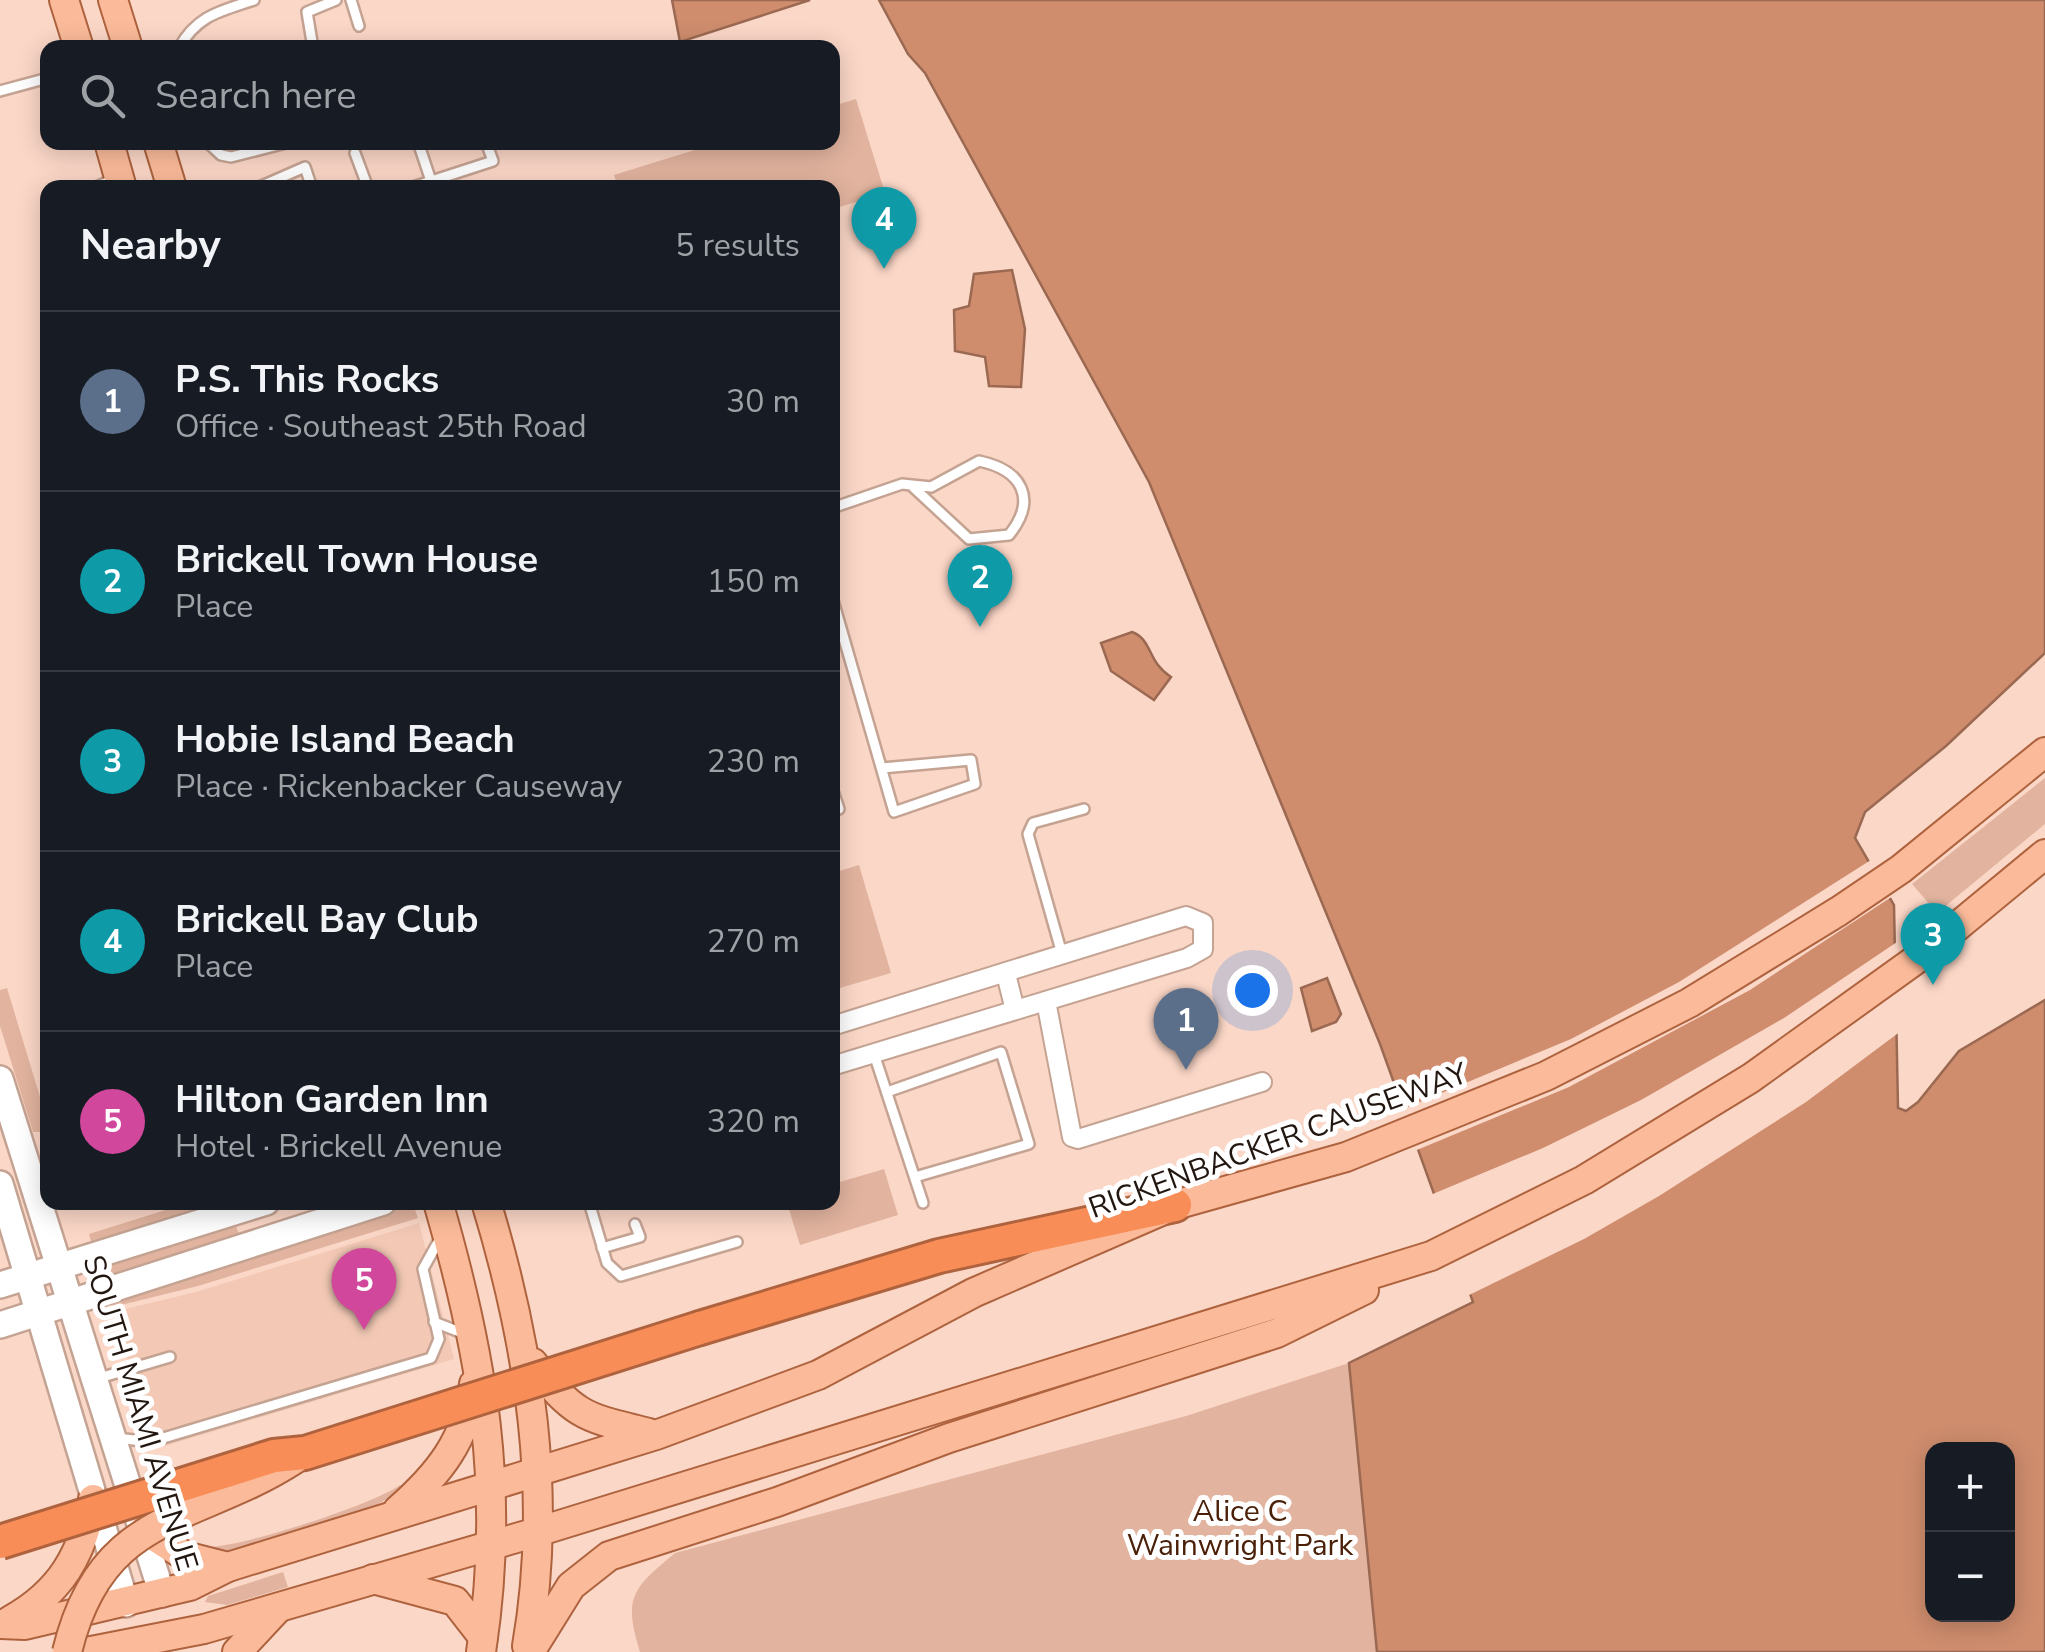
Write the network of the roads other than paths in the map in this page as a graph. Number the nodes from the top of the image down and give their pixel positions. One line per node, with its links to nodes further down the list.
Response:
1 (64, 0): 7 (main road)
2 (113, 0): 8 (main road)
3 (254, 0): 9 (lane)
4 (336, 0): 10 (lane)
5 (351, 0): 6 (lane)
6 (360, 26)
7 (76, 40)
8 (126, 40)
9 (183, 40)
10 (312, 40)
11 (40, 80): 12 (lane)
12 (0, 90)
13 (110, 150): 20 (main road)
14 (160, 150): 21 (main road)
15 (215, 150): 16 (lane)
16 (256, 150)
17 (421, 150): 25 (lane)
18 (489, 150): 26 (lane)
19 (355, 153): 24 (lane)
20 (112, 180)
21 (170, 180)
22 (275, 180): 23 (lane)
23 (309, 180)
24 (365, 180)
25 (431, 180)
26 (434, 180)
27 (914, 487): 27 (lane); 28 (lane)
28 (840, 505)
29 (840, 624): 31 (lane)
30 (2045, 752): 48 (main road, RICKENBACKER CAUSEWAY)
31 (882, 768): 31 (lane)
32 (1084, 809): 34 (lane)
33 (2045, 854): 60 (main road)
34 (1062, 957): 35 (street); 36 (street)
35 (1006, 974): 37 (street); 38 (street)
36 (1046, 1001): 37 (street); 42 (street)
37 (1015, 1010): 39 (street)
38 (840, 1024)
39 (874, 1054): 40 (street); 43 (lane)
40 (840, 1064)
41 (0, 1080): 46 (main road, SOUTH MIAMI AVENUE)
42 (1262, 1082)
43 (887, 1092): 44 (lane); 44 (lane)
44 (915, 1177): 47 (lane)
45 (0, 1184): 62 (main road)
46 (40, 1202)
47 (923, 1203)
48 (1175, 1205): 72 (main road, RICKENBACKER CAUSEWAY); 74 (highway, bridge)
49 (43, 1210): 61 (main road, SOUTH MIAMI AVENUE)
50 (243, 1210): 61 (main road)
51 (256, 1210): 58 (main road)
52 (359, 1210): 58 (main road)
53 (488, 1210): 69 (main road)
54 (591, 1210): 59 (lane)
55 (442, 1216): 66 (lane); 68 (main road)
56 (635, 1224): 59 (lane)
57 (737, 1242): 59 (lane)
58 (256, 1243): 64 (main road)
59 (602, 1248)
60 (1432, 1256): 80 (main road); 95 (main road)
61 (61, 1266): 62 (main road); 64 (main road, SOUTH MIAMI AVENUE)
62 (27, 1276): 63 (main road); 65 (main road)
63 (0, 1285)
64 (72, 1302): 65 (main road); 71 (main road, SOUTH MIAMI AVENUE)
65 (37, 1314): 67 (main road); 77 (main road)
66 (434, 1322): 68 (lane); 73 (lane)
67 (0, 1324)
68 (476, 1347): 76 (main road); 78 (main road)
69 (526, 1354): 72 (main road); 75 (main road)
70 (170, 1357): 71 (lane)
71 (96, 1379): 73 (main road, SOUTH MIAMI AVENUE)
72 (656, 1434): 75 (main road, RICKENBACKER CAUSEWAY)
73 (114, 1437): 79 (main road, SOUTH MIAMI AVENUE)
74 (305, 1453): 81 (highway, bridge); 92 (main road, bridge)
75 (537, 1472): 76 (main road, RICKENBACKER CAUSEWAY); 80 (main road)
76 (493, 1486): 78 (main road, RICKENBACKER CAUSEWAY); 82 (main road)
77 (94, 1499): 86 (main road); 88 (main road)
78 (389, 1518): 83 (main road, RICKENBACKER CAUSEWAY)
79 (144, 1530): 83 (main road); 85 (main road, SOUTH MIAMI AVENUE)
80 (537, 1532): 82 (main road); 95 (main road)
81 (0, 1542)
82 (493, 1542): 84 (main road); 90 (main road)
83 (228, 1567): 85 (main road, RICKENBACKER CAUSEWAY)
84 (372, 1578): 87 (main road); 90 (main road)
85 (162, 1594): 86 (main road, RICKENBACKER CAUSEWAY); 89 (main road, SOUTH MIAMI AVENUE)
86 (126, 1604): 88 (main road, RICKENBACKER CAUSEWAY); 91 (main road)
87 (279, 1607): 89 (main road); 94 (main road)
88 (3, 1624)
89 (178, 1644): 91 (main road)
90 (482, 1645)
91 (139, 1647): 93 (main road)
92 (68, 1652)
93 (86, 1652)
94 (237, 1652)
95 (528, 1652)

